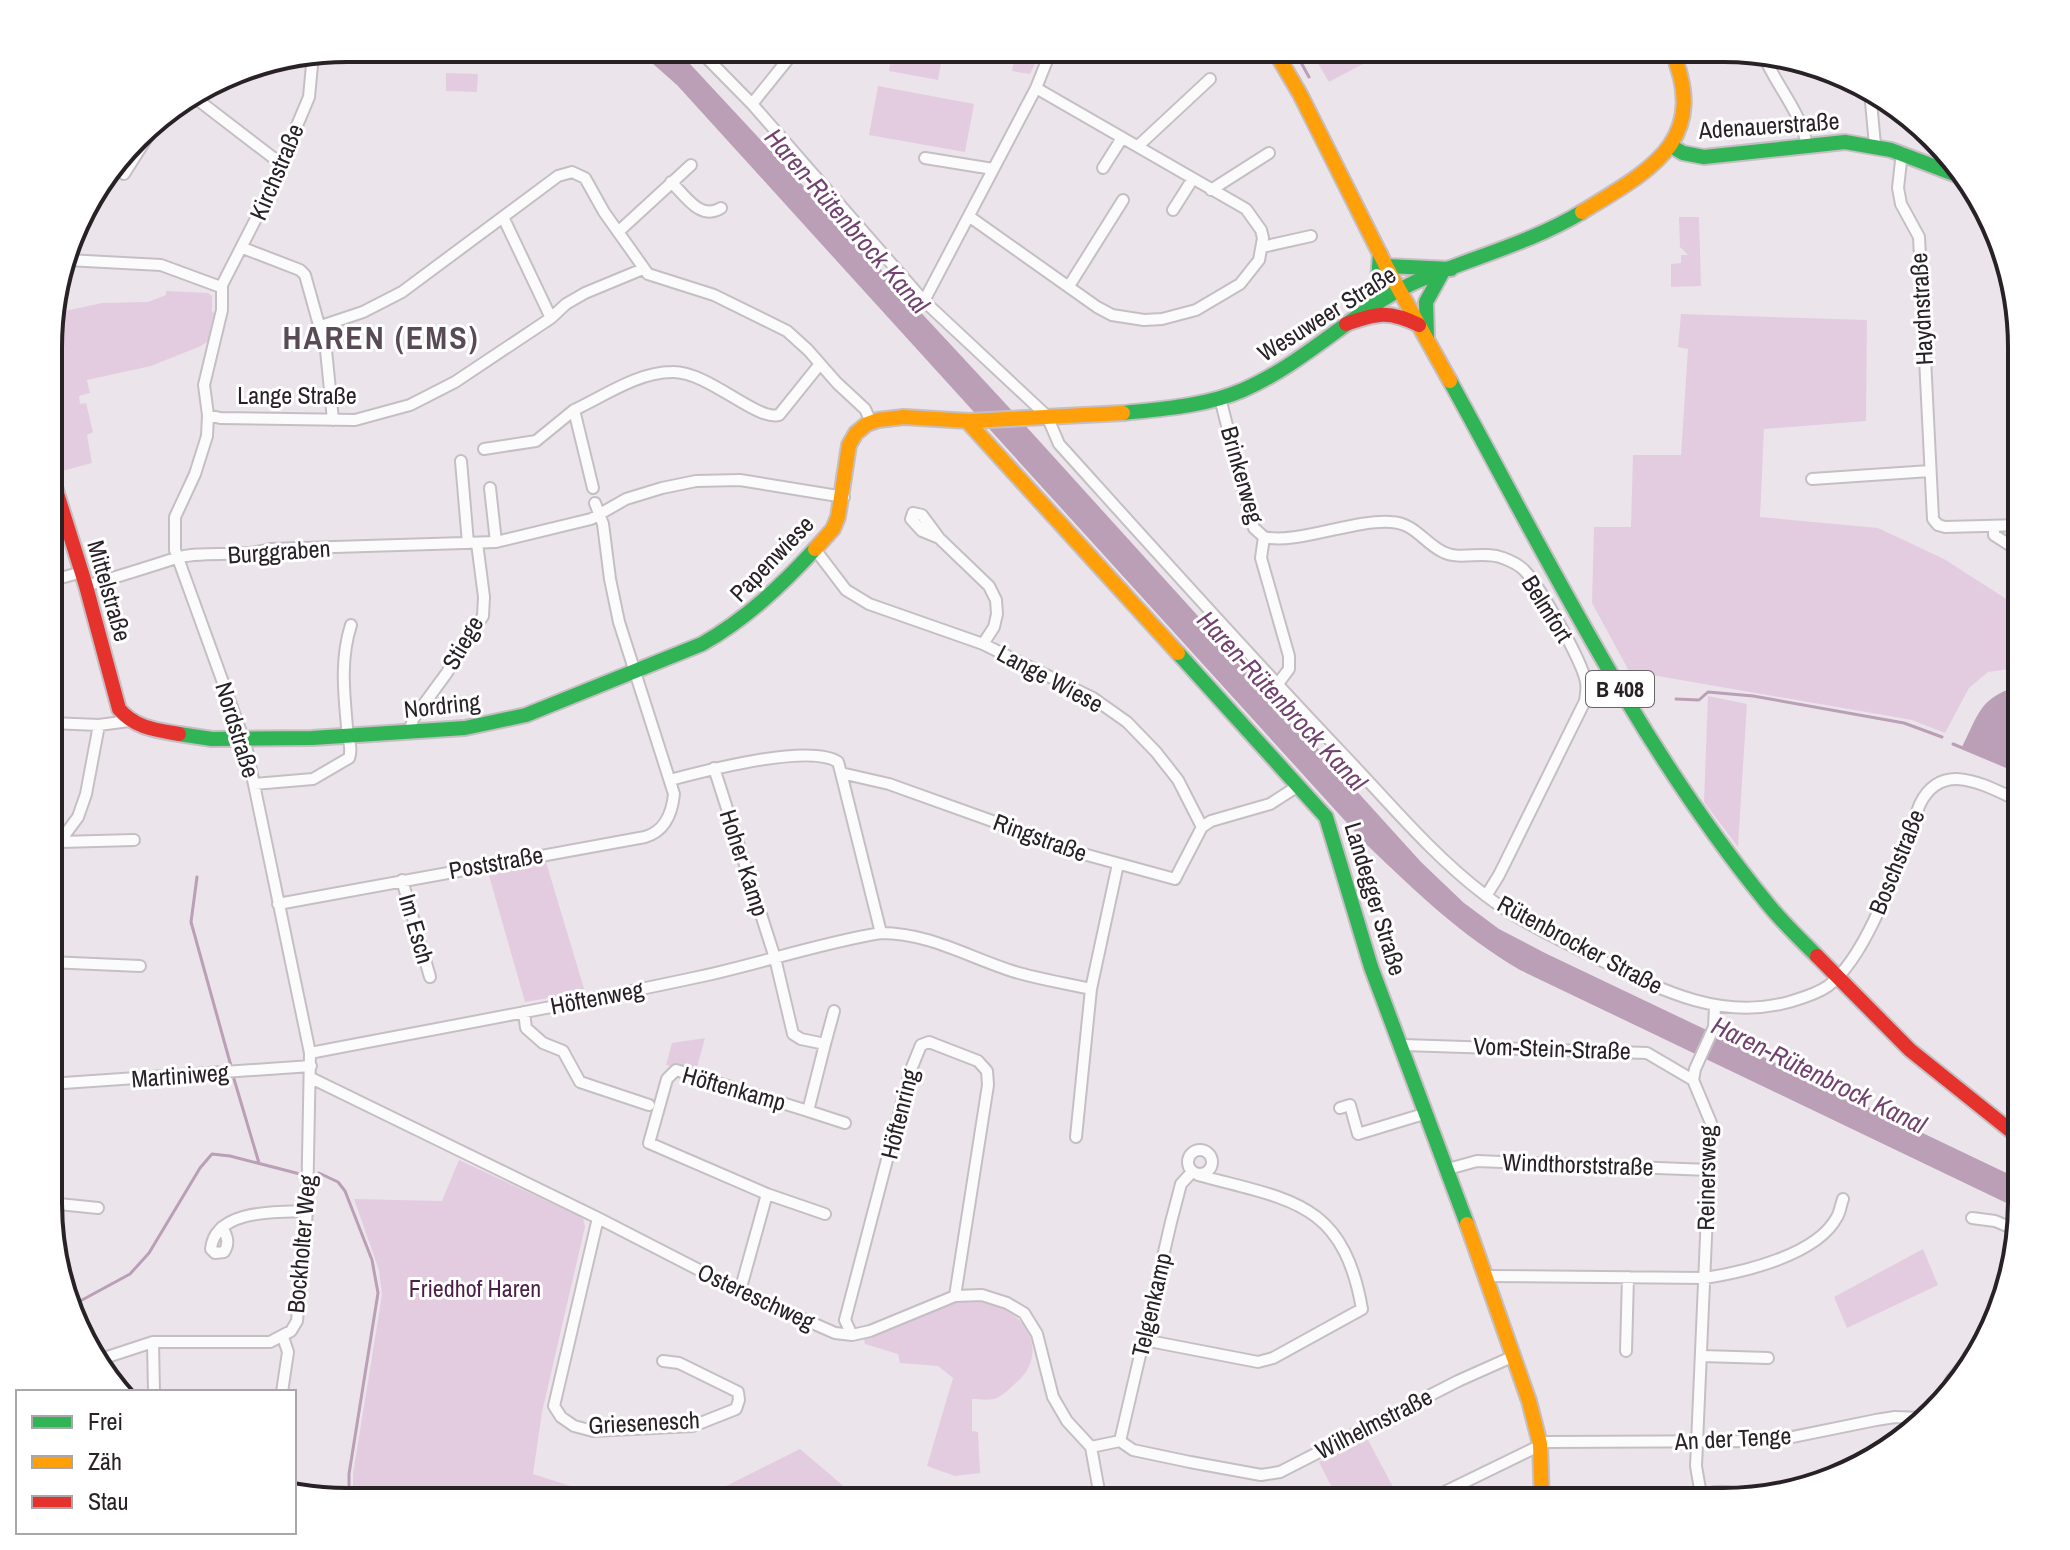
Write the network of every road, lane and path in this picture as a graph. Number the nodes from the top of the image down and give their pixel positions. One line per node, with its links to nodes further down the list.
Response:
1 (711, 62): 11 (street, Rütenbrocker Straße)
2 (786, 62): 11 (street)
3 (1046, 62): 9 (street)
4 (1281, 62): 41 (main road, B 408)
5 (1678, 62): 16 (main road, Wesuweer Straße)
6 (312, 64): 22 (street, Kirchstraße)
7 (1768, 65): 17 (street)
8 (1210, 79): 15 (street)
9 (1036, 88): 13 (street); 25 (street)
10 (201, 102): 22 (street)
11 (752, 104): 47 (street, Rütenbrocker Straße)
12 (1871, 104): 14 (street)
13 (1122, 138): 15 (street); 24 (street)
14 (1875, 145): 17 (main road, Adenauerstraße); 18 (main road, Adenauerstraße)
15 (1138, 146): 28 (street)
16 (1671, 146): 17 (main road, Adenauerstraße); 43 (main road, Wesuweer Straße)
17 (1807, 146)
18 (1902, 152): 26 (main road, Adenauerstraße); 63 (street, Haydnstraße)
19 (1269, 153): 30 (street)
20 (134, 158): 27 (street)
21 (925, 158): 25 (street)
22 (280, 163): 39 (street, Kirchstraße)
23 (691, 165): 29 (street)
24 (1103, 168)
25 (993, 169): 35 (street)
26 (1946, 170)
27 (124, 174)
28 (1192, 180): 30 (street); 33 (street)
29 (671, 182): 32 (street); 36 (street)
30 (1211, 190): 38 (street)
31 (1123, 200): 45 (street)
32 (721, 208)
33 (1173, 210)
34 (503, 217): 36 (street); 49 (street); 51 (street)
35 (970, 217): 45 (street); 47 (street)
36 (618, 232): 42 (street)
37 (1311, 236): 38 (street)
38 (1262, 247): 45 (street)
39 (243, 248): 44 (street, Kirchstraße); 51 (street)
40 (76, 260): 44 (street)
41 (1383, 260): 43 (main road); 46 (main road, B 408); 48 (main road)
42 (643, 269): 49 (street, Lange Straße); 53 (street)
43 (1447, 271): 46 (main road, Wesuweer Straße); 52 (main road)
44 (222, 285): 56 (street, Nordstraße)
45 (1069, 286)
46 (1400, 290): 48 (main road, Wesuweer Straße); 52 (main road, B 408)
47 (924, 301): 57 (street, Rütenbrocker Straße)
48 (1368, 309): 50 (main road, Wesuweer Straße)
49 (551, 318): 58 (street, Lange Straße)
50 (1346, 324): 52 (main road); 54 (main road, Wesuweer Straße)
51 (321, 326): 58 (street)
52 (1423, 332): 111 (main road, B 408)
53 (820, 364): 55 (street); 60 (street)
54 (1220, 398): 57 (main road, Wesuweer Straße); 73 (street, Brinkerweg)
55 (574, 410): 61 (street); 66 (street)
56 (208, 415): 58 (street, Lange Straße); 79 (street, Nordstraße)
57 (1047, 416): 59 (main road, Wesuweer Straße); 85 (street, Rütenbrocker Straße)
58 (333, 420)
59 (972, 421): 60 (main road); 96 (main road, Landegger Straße)
60 (871, 422): 67 (main road, Papenwiese)
61 (484, 449)
62 (461, 461): 76 (street, Stiege)
63 (1930, 471): 64 (street); 71 (street, Haydnstraße)
64 (1812, 479)
65 (490, 488): 75 (street)
66 (593, 488)
67 (844, 497): 70 (street, Burggraben); 78 (main road, Papenwiese)
68 (595, 503): 70 (street)
69 (62, 510): 80 (main road, Mittelstraße)
70 (601, 515): 75 (street, Burggraben); 84 (street)
71 (1994, 526): 72 (street, Haydnstraße); 77 (street)
72 (2008, 526)
73 (1264, 537): 85 (street, Brinkerweg); 104 (street, Belmfort)
74 (939, 538): 83 (street, Lange Wiese)
75 (496, 542): 76 (street, Burggraben)
76 (472, 543): 79 (street, Burggraben); 89 (street, Stiege)
77 (2008, 544)
78 (814, 548): 83 (street, Lange Wiese); 84 (main road, Papenwiese)
79 (178, 558): 80 (street, Burggraben); 91 (street, Nordstraße)
80 (84, 579): 81 (street, Burggraben); 86 (main road, Mittelstraße)
81 (62, 580)
82 (351, 625): 90 (street)
83 (983, 644): 98 (street, Lange Wiese)
84 (636, 670): 89 (main road, Nordring); 94 (street)
85 (1277, 685): 104 (street, Rütenbrocker Straße)
86 (129, 721): 88 (street); 91 (main road, Nordring)
87 (62, 724): 88 (street)
88 (99, 725): 99 (street)
89 (409, 733): 90 (main road, Nordring)
90 (347, 734): 91 (main road, Nordring); 95 (street)
91 (243, 739): 95 (street, Nordstraße)
92 (714, 768): 93 (street, Ringstraße); 94 (street, Ringstraße); 107 (street, Hoher Kamp)
93 (841, 773): 102 (street, Ringstraße); 106 (street)
94 (670, 780): 103 (street, Poststraße)
95 (254, 784): 105 (street, Nordstraße)
96 (1298, 786): 98 (street); 117 (main road, Landegger Straße)
97 (2007, 796): 111 (street, Boschstraße)
98 (1202, 827): 102 (street)
99 (63, 838)
100 (134, 840): 101 (street)
101 (63, 842)
102 (1118, 864): 112 (street, Ringstraße)
103 (402, 880): 105 (street, Poststraße); 110 (street, Im Esch)
104 (1486, 896): 113 (street, Rütenbrocker Straße)
105 (278, 904): 118 (street, Nordstraße)
106 (881, 933): 107 (street, Höftenweg); 112 (street)
107 (775, 958): 115 (street, Höftenweg); 116 (street)
108 (63, 963): 109 (street)
109 (140, 966)
110 (430, 977)
111 (1837, 978): 113 (street, Rütenbrocker Straße); 128 (main road, B 408)
112 (1091, 989): 129 (street, Ringstraße)
113 (1715, 1007): 121 (street)
114 (834, 1011): 116 (street, Höftenkamp)
115 (524, 1012): 118 (street, Höftenweg); 123 (street)
116 (825, 1044): 125 (street, Höftenkamp)
117 (1403, 1045): 121 (street, Vom-Stein-Straße); 126 (main road, Landegger Straße)
118 (310, 1053): 119 (street, Bockholter Weg)
119 (311, 1066): 120 (street, Bockholter Weg); 122 (street, Martiniweg)
120 (311, 1078): 136 (street, Bockholter Weg); 138 (street, Ostereschweg)
121 (1693, 1080): 131 (street, Reinersweg)
122 (63, 1083)
123 (649, 1105)
124 (1340, 1108): 126 (street)
125 (808, 1111): 127 (street, Höftenkamp); 132 (street, Höftenkamp)
126 (1427, 1113): 130 (main road, Landegger Straße)
127 (845, 1123)
128 (2007, 1130)
129 (1076, 1137)
130 (1448, 1169): 131 (street, Windthorststraße); 142 (main road, Landegger Straße)
131 (1709, 1170): 144 (street, Reinersweg)
132 (767, 1194): 137 (street, Höftenkamp); 145 (street)
133 (1843, 1199): 144 (street)
134 (63, 1204): 135 (street)
135 (98, 1208)
136 (307, 1211): 141 (street); 148 (street, Bockholter Weg)
137 (825, 1214)
138 (598, 1218): 145 (street, Ostereschweg); 156 (street, Griesenesch)
139 (1972, 1218): 140 (street)
140 (2007, 1226)
141 (222, 1227)
142 (1485, 1276): 143 (street); 152 (main road, Landegger Straße)
143 (1628, 1277): 144 (street); 151 (street)
144 (1705, 1278): 153 (street, Reinersweg)
145 (740, 1291): 147 (street, Ostereschweg)
146 (955, 1296): 147 (street); 147 (street, Höftenring); 163 (street)
147 (852, 1335)
148 (283, 1337): 150 (street, Bockholter Weg); 158 (street)
149 (1144, 1340): 149 (street, Telgenkamp); 160 (street, Telgenkamp)
150 (153, 1342): 154 (street, Bockholter Weg); 157 (street)
151 (1626, 1351)
152 (1514, 1356): 160 (street, Wilhelmstraße); 162 (main road, Landegger Straße)
153 (1702, 1356): 155 (street); 161 (street, Reinersweg)
154 (107, 1357)
155 (1768, 1358)
156 (663, 1361)
157 (154, 1390)
158 (282, 1390)
159 (1909, 1419): 161 (street, An der Tenge)
160 (1120, 1441): 163 (street)
161 (1698, 1443): 162 (street, An der Tenge); 167 (street, Reinersweg)
162 (1540, 1444): 165 (street); 166 (main road, Landegger Straße)
163 (1091, 1447): 164 (street)
164 (1098, 1488)
165 (1452, 1488)
166 (1542, 1488)
167 (1699, 1488)

